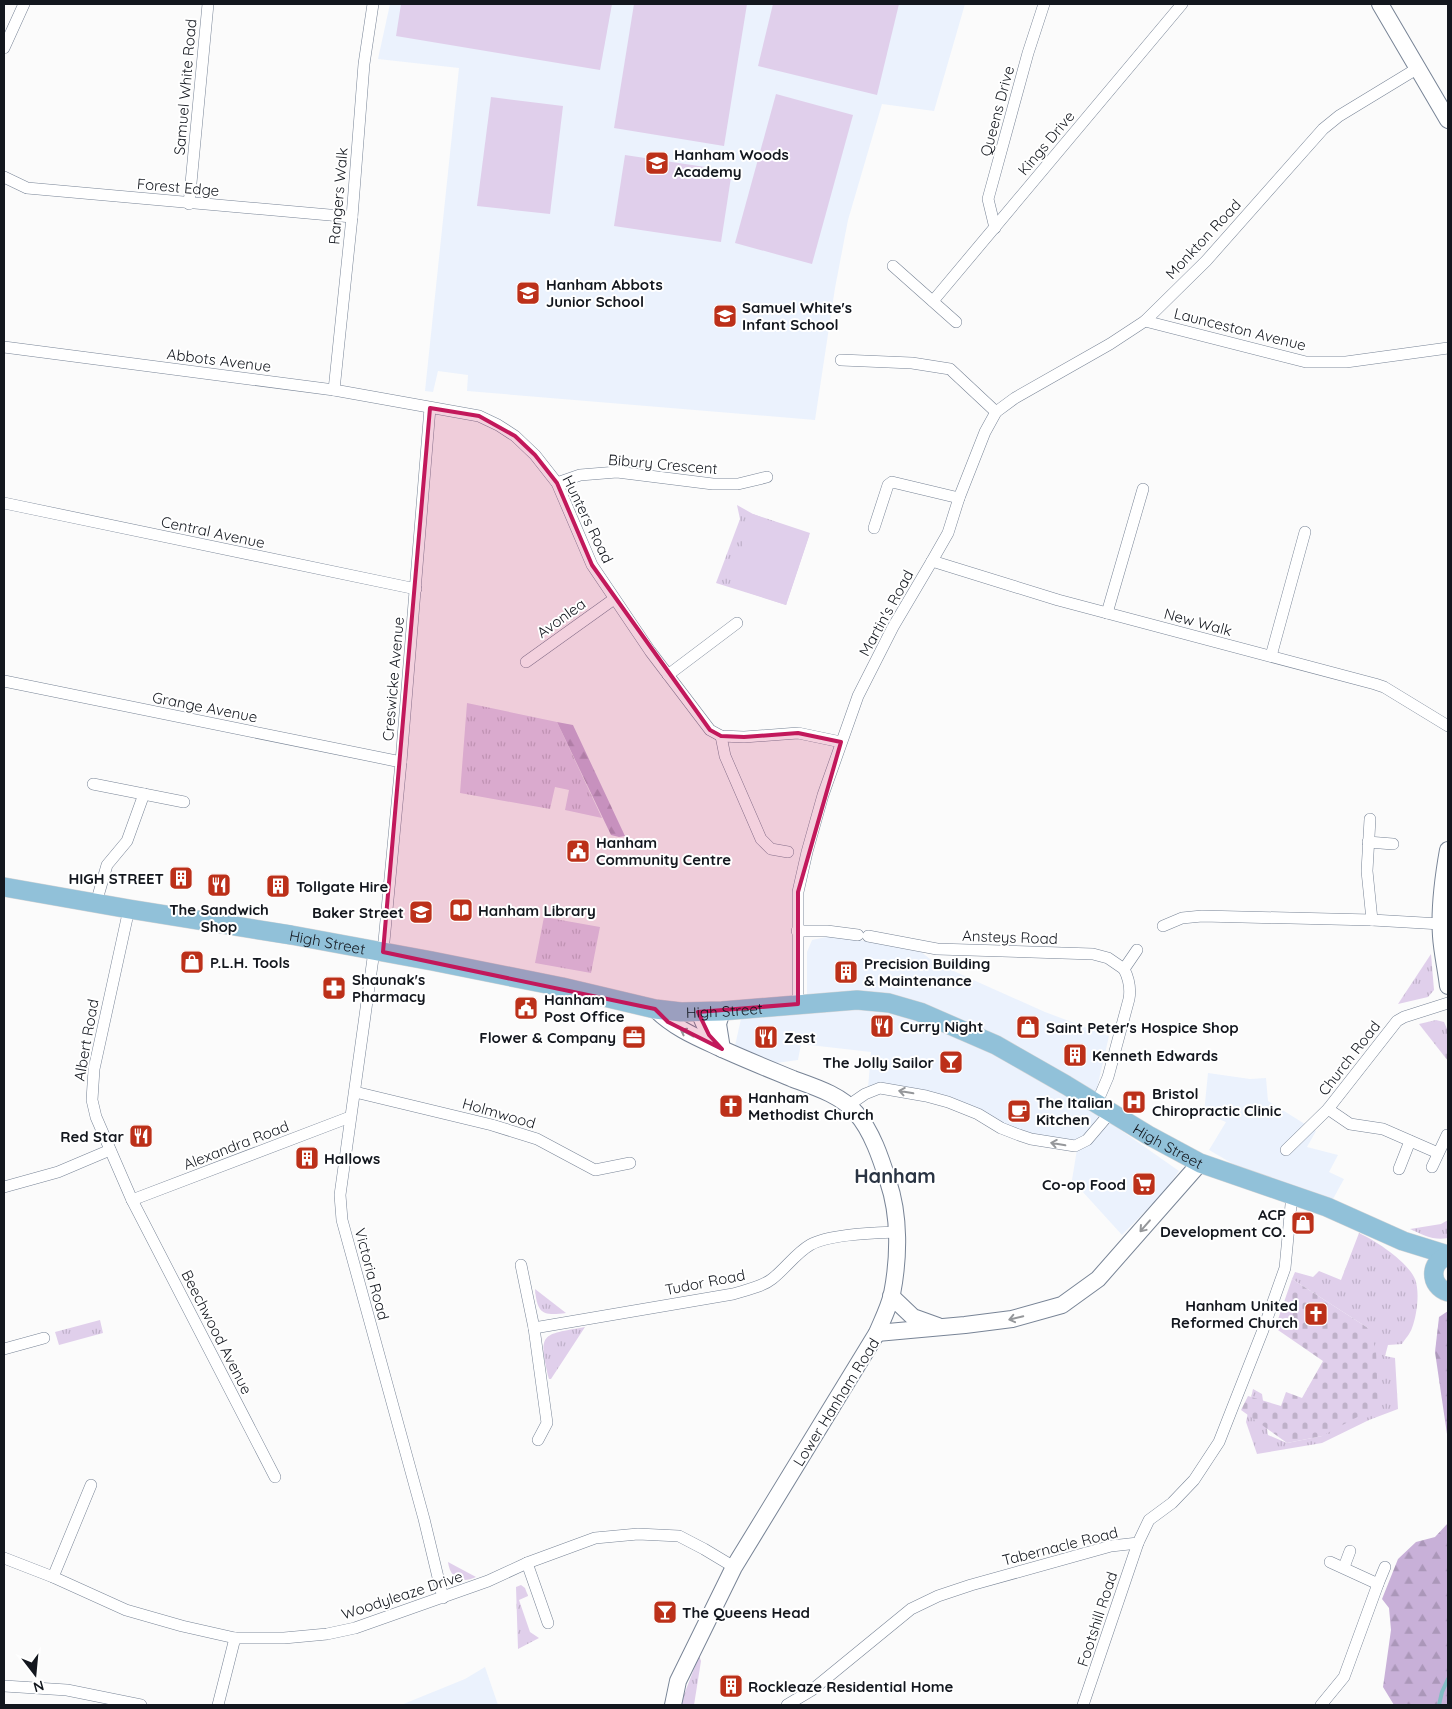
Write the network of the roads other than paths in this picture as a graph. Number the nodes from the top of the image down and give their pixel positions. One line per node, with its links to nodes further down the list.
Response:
1 (24, 4): 7 (street)
2 (208, 4): 11 (street, Samuel White Road)
3 (373, 4): 12 (street, Rangers Walk)
4 (1044, 4): 13 (street, Queens Drive)
5 (1182, 4): 13 (street, Kings Drive)
6 (1380, 4): 8 (main road)
7 (4, 48)
8 (1418, 68): 9 (main road); 16 (street, Monkton Road)
9 (1448, 120)
10 (4, 177): 11 (street, Forest Edge)
11 (189, 204): 12 (street, Forest Edge)
12 (352, 217): 21 (street, Rangers Walk)
13 (995, 228): 15 (street, Kings Drive)
14 (893, 266): 15 (street)
15 (933, 301): 17 (street)
16 (1145, 320): 19 (street, Launceston Avenue); 23 (street, Monkton Road)
17 (956, 322)
18 (4, 347): 21 (street, Abbots Avenue)
19 (1448, 348)
20 (841, 360): 23 (street)
21 (334, 390): 22 (street, Abbots Avenue)
22 (430, 408): 25 (street, Hunters Road); 32 (street, Creswicke Avenue)
23 (996, 412): 27 (street, Martin's Road)
24 (767, 477): 25 (street, Bibury Crescent)
25 (557, 483): 33 (street, Hunters Road)
26 (1143, 488): 34 (street)
27 (959, 498): 29 (street); 31 (street, Martin's Road)
28 (4, 503): 32 (street, Central Avenue)
29 (874, 528)
30 (1305, 532): 36 (street)
31 (932, 561): 34 (street, New Walk); 42 (street, Martin's Road)
32 (416, 589): 43 (street, Creswicke Avenue)
33 (614, 599): 37 (street, Avonlea); 38 (street, Hunters Road)
34 (1107, 613): 36 (street, New Walk)
35 (737, 622): 38 (street)
36 (1270, 656): 40 (street, New Walk)
37 (526, 662)
38 (668, 675): 41 (street, Hunters Road)
39 (4, 681): 43 (street, Grange Avenue)
40 (1448, 726)
41 (721, 736): 42 (street); 51 (street)
42 (841, 742): 59 (street, Martin's Road)
43 (401, 762): 61 (street, Creswicke Avenue)
44 (93, 784): 45 (street)
45 (144, 794): 46 (street); 54 (street)
46 (184, 802)
47 (1370, 818): 48 (street)
48 (1368, 842): 49 (street); 57 (street)
49 (1393, 844)
50 (1448, 850): 52 (main road)
51 (788, 852)
52 (1446, 875): 56 (main road)
53 (4, 887): 54 (main road, High Street)
54 (96, 903): 55 (main road, High Street)
55 (128, 910): 61 (main road, High Street); 77 (street, Albert Road)
56 (1443, 916): 57 (street); 63 (main road)
57 (1372, 920): 58 (street)
58 (1163, 926)
59 (797, 931): 62 (street, Ansteys Road); 65 (street, Martin's Road)
60 (1137, 950): 62 (street)
61 (378, 952): 66 (main road, High Street); 70 (street, Victoria Road)
62 (1124, 969): 72 (street)
63 (1448, 986)
64 (1448, 1003): 73 (street, Church Road)
65 (798, 1004): 67 (main road, High Street); 72 (main road, High Street)
66 (655, 1009): 68 (main road, High Street); 69 (main road, one-way to 66)
67 (722, 1011): 68 (main road, High Street); 69 (main road)
68 (699, 1012): 69 (main road)
69 (722, 1049): 71 (main road)
70 (355, 1092): 74 (street, Victoria Road); 80 (street, Holmwood)
71 (849, 1105): 72 (street, one-way to 71); 87 (main road)
72 (1103, 1109): 81 (main road, High Street)
73 (1328, 1109): 76 (street, Church Road); 78 (street, Church Road)
74 (350, 1117): 86 (street, Alexandra Road); 112 (street, Victoria Road)
75 (1447, 1135): 79 (street)
76 (1410, 1141): 79 (street, Church Road); 83 (street)
77 (110, 1150): 84 (street); 86 (street, Albert Road)
78 (1286, 1150)
79 (1438, 1154): 82 (street)
80 (630, 1163)
81 (1200, 1163): 85 (main road, High Street); 94 (main road, Lower Hanham Road, one-way to 94)
82 (1432, 1167)
83 (1399, 1169)
84 (4, 1187)
85 (1292, 1194): 88 (main road, High Street); 102 (street, Tabernacle Road)
86 (132, 1200): 100 (street, Beechwood Avenue)
87 (897, 1232): 93 (main road); 95 (street, Tudor Road)
88 (1403, 1241): 89 (main road, High Street); 91 (main road, High Street)
89 (1448, 1256): 91 (main road)
90 (521, 1265): 95 (street)
91 (1434, 1278): 92 (main road, High Street)
92 (1448, 1292)
93 (891, 1296): 94 (main road); 96 (main road)
94 (942, 1327): 96 (main road, Lower Hanham Road)
95 (534, 1328): 99 (street)
96 (877, 1333): 107 (main road, Lower Hanham Road)
97 (44, 1338): 98 (street)
98 (4, 1349)
99 (538, 1440)
100 (275, 1477)
101 (91, 1485): 110 (street)
102 (1138, 1543): 119 (street, Tabernacle Road); 120 (street, Footshill Road)
103 (1350, 1551): 108 (street)
104 (4, 1558): 110 (street, Woodyleaze Drive)
105 (1330, 1562): 108 (street)
106 (527, 1564): 107 (street, Woodyleaze Drive); 112 (street, Woodyleaze Drive); 113 (street)
107 (734, 1567): 118 (main road, Lower Hanham Road)
108 (1344, 1567): 111 (street)
109 (1385, 1567): 111 (street)
110 (54, 1577): 114 (street, Woodyleaze Drive)
111 (1378, 1584): 121 (street)
112 (443, 1598): 114 (street, Woodyleaze Drive)
113 (548, 1623)
114 (235, 1638): 117 (street)
115 (4, 1686): 116 (street)
116 (140, 1705)
117 (218, 1705)
118 (674, 1705)
119 (787, 1705)
120 (1083, 1705)
121 (1321, 1705)

